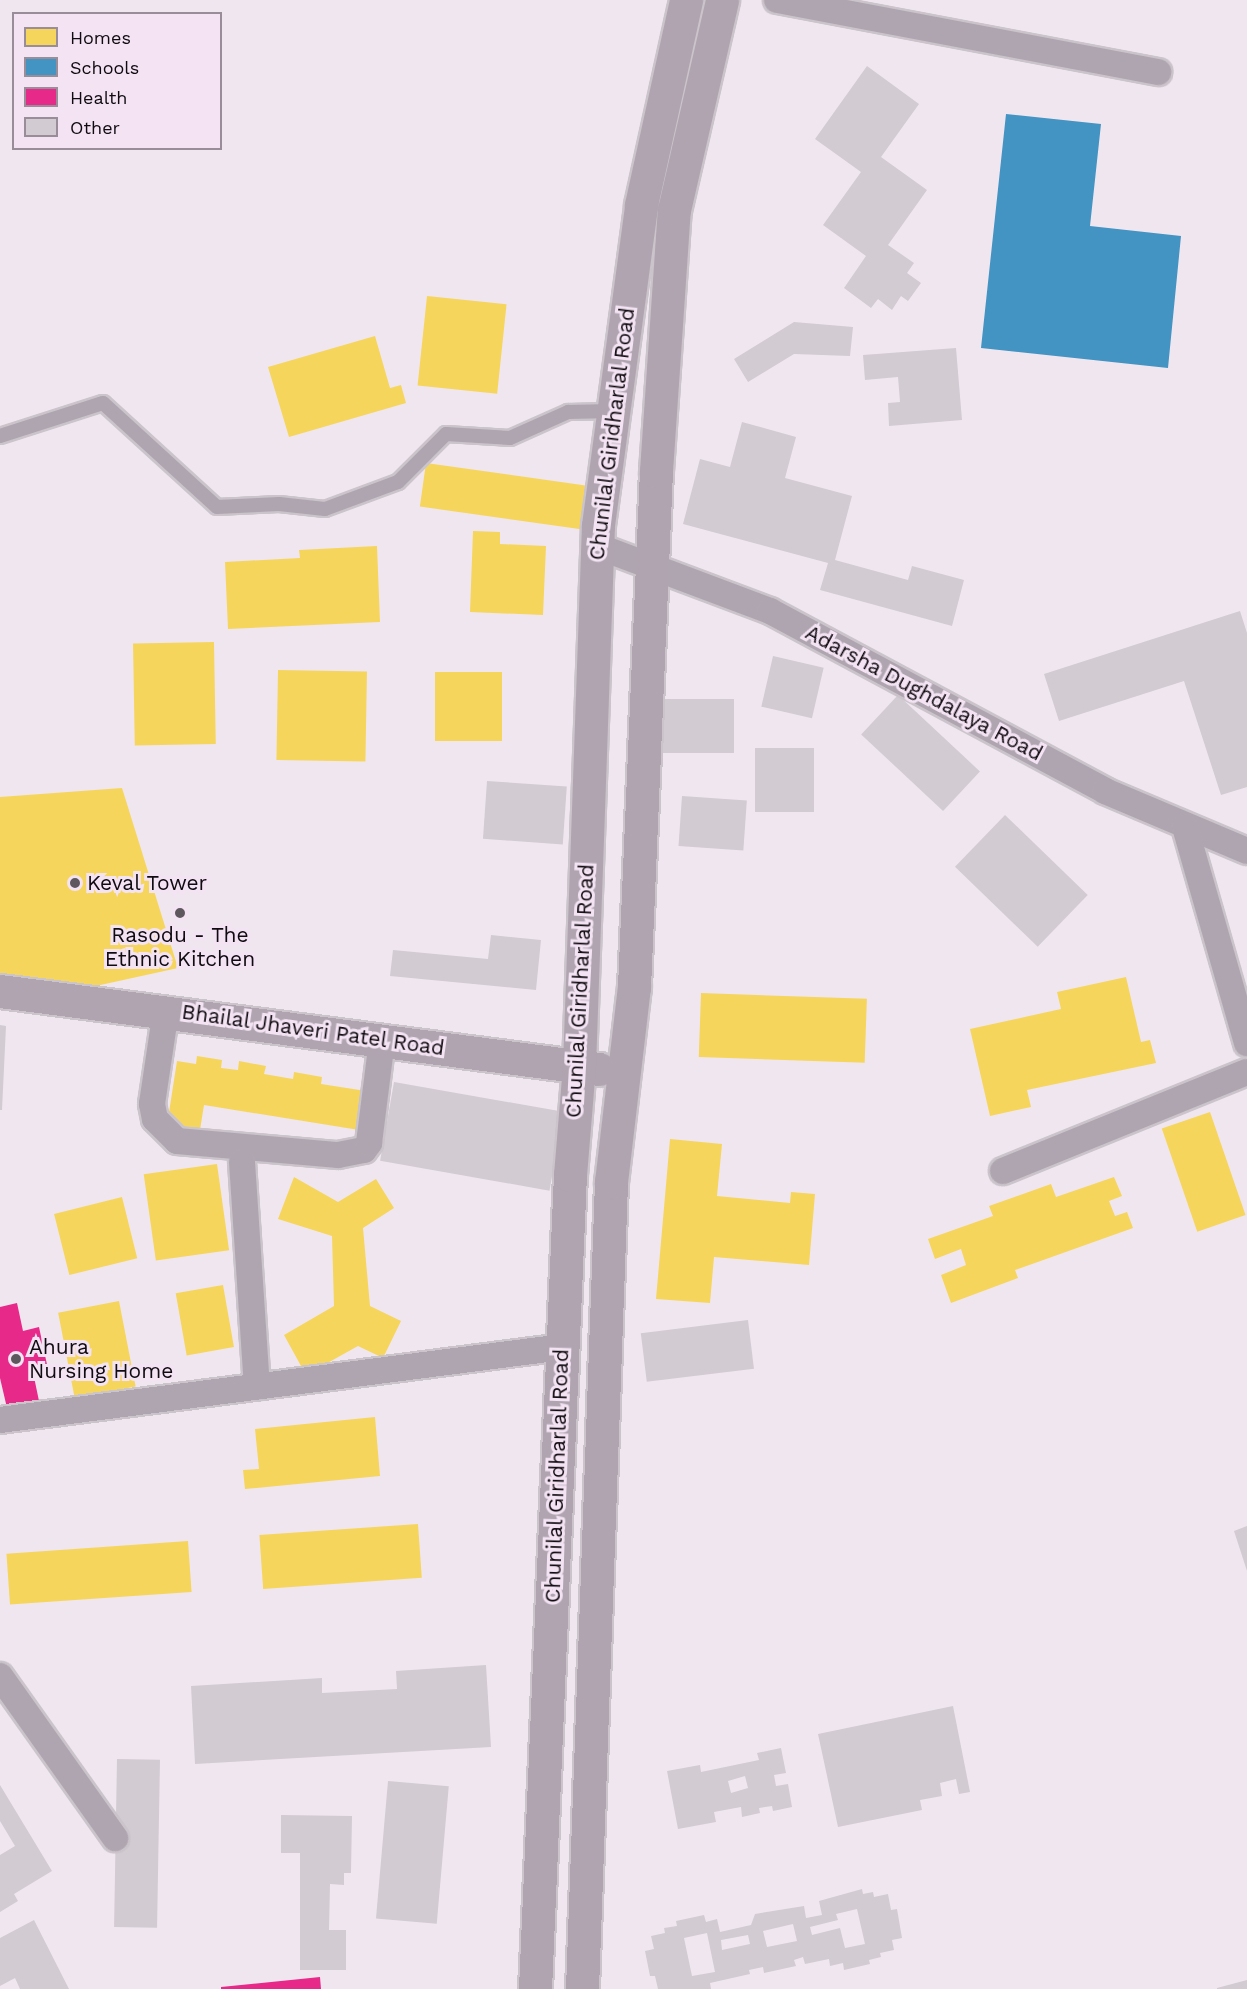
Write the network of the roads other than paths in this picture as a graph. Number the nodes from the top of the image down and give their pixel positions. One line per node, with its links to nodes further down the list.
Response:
1 (686, 0): 5 (main road, Chunilal Giridharlal Road)
2 (722, 0): 8 (main road, Chunilal Giridharlal Road)
3 (777, 0): 4 (street)
4 (1158, 72)
5 (613, 411): 6 (lane); 7 (main road, Chunilal Giridharlal Road)
6 (0, 436)
7 (597, 546): 8 (street, Adarsha Dughdalaya Road); 15 (main road, Chunilal Giridharlal Road)
8 (652, 564): 9 (street, Adarsha Dughdalaya Road); 17 (main road, Chunilal Giridharlal Road)
9 (1185, 827): 10 (street, Adarsha Dughdalaya Road); 14 (street)
10 (1247, 851)
11 (0, 991): 12 (main road, Bhailal Jhaveri Patel Road)
12 (166, 1010): 13 (main road, Bhailal Jhaveri Patel Road); 13 (street)
13 (382, 1040): 15 (main road, Bhailal Jhaveri Patel Road)
14 (1247, 1043)
15 (579, 1066): 17 (main road, Bhailal Jhaveri Patel Road); 20 (main road, Chunilal Giridharlal Road)
16 (1247, 1072): 19 (street)
17 (626, 1074): 26 (main road, Chunilal Giridharlal Road)
18 (242, 1162): 21 (street)
19 (1003, 1171)
20 (563, 1347): 21 (street); 25 (main road, Chunilal Giridharlal Road)
21 (256, 1387): 22 (street)
22 (0, 1420)
23 (0, 1676): 24 (street)
24 (115, 1838)
25 (535, 1989)
26 (582, 1989)

